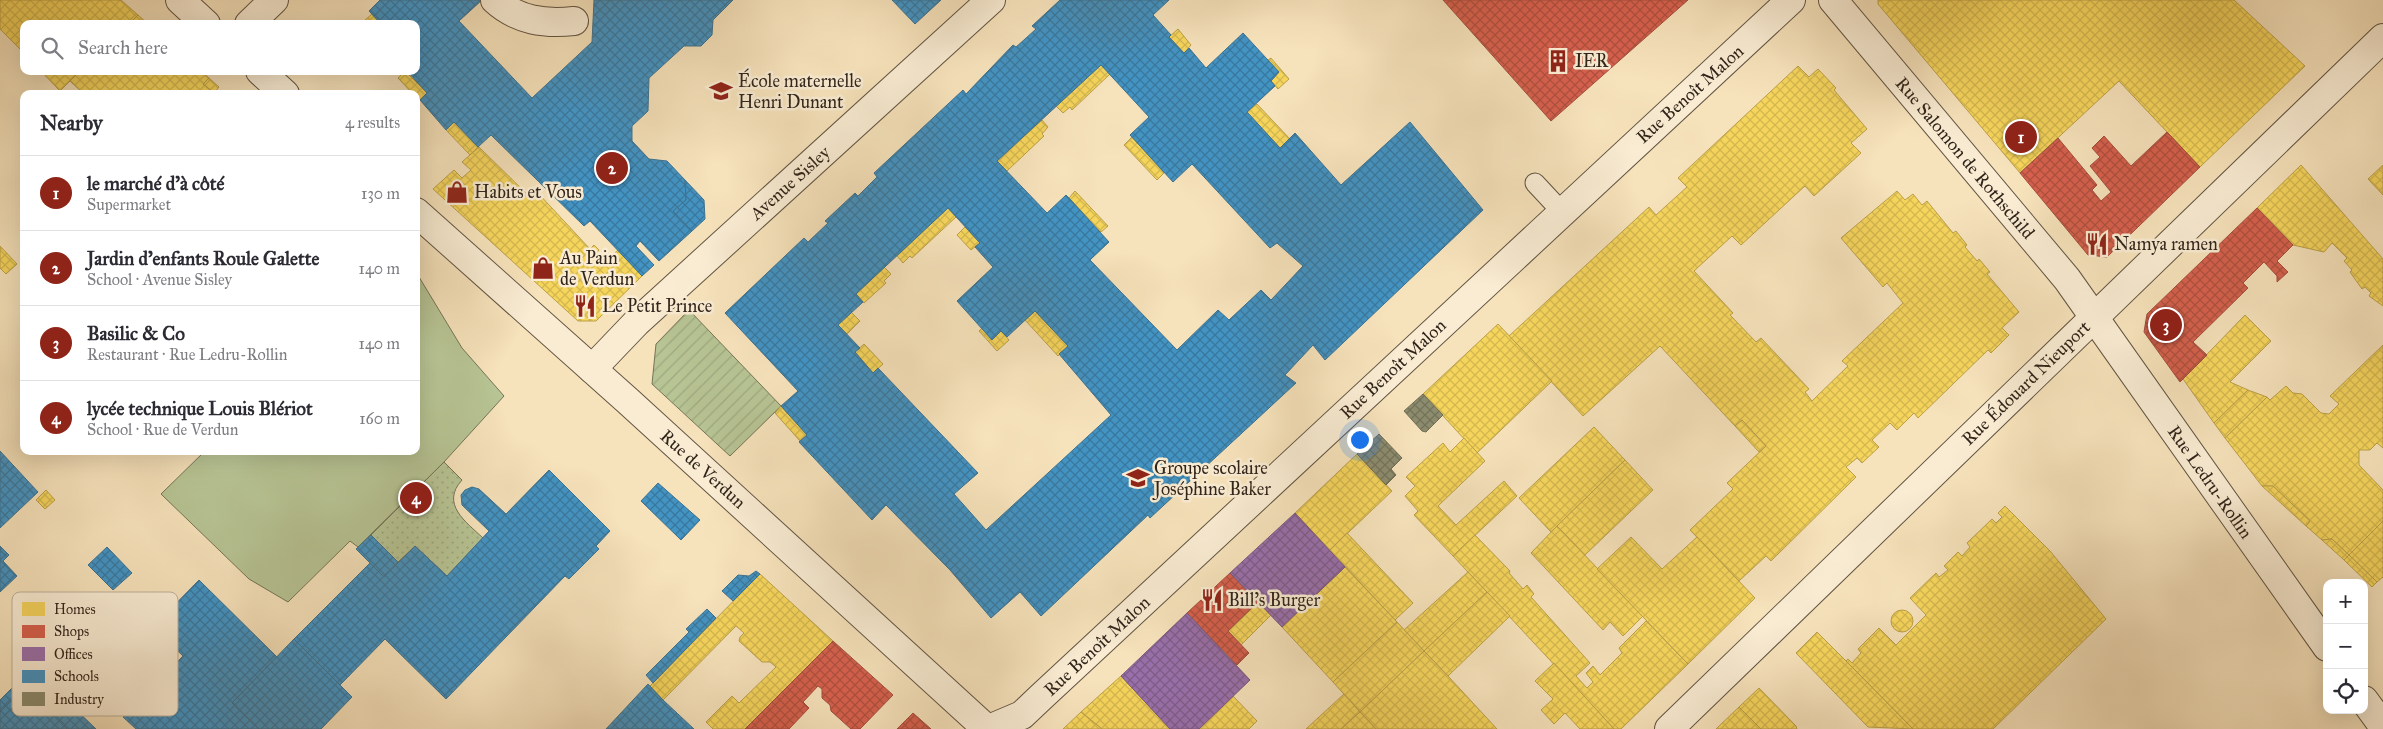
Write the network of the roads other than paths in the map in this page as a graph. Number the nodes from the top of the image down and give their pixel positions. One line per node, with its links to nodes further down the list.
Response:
1 (180, 0): 7 (street)
2 (274, 0): 8 (street)
3 (495, 0): 9 (street)
4 (991, 0): 17 (street, Avenue Sisley)
5 (1791, 0): 14 (street, Rue Benoît Malon)
6 (1833, 0): 16 (street, Rue Salomon de Rothschild)
7 (202, 20)
8 (253, 20)
9 (574, 21)
10 (2383, 38): 16 (street, Rue Édouard Nieuport)
11 (264, 75): 12 (street)
12 (281, 90)
13 (1535, 183): 14 (lane)
14 (1562, 212): 21 (street, Rue Benoît Malon)
15 (420, 216): 17 (street, Rue de Verdun)
16 (2093, 317): 18 (street, Rue Ledru-Rollin); 22 (street, Rue Édouard Nieuport)
17 (592, 369): 21 (street, Rue de Verdun)
18 (2323, 641)
19 (2368, 705): 20 (street)
20 (2383, 726)
21 (988, 729)
22 (1669, 729)

